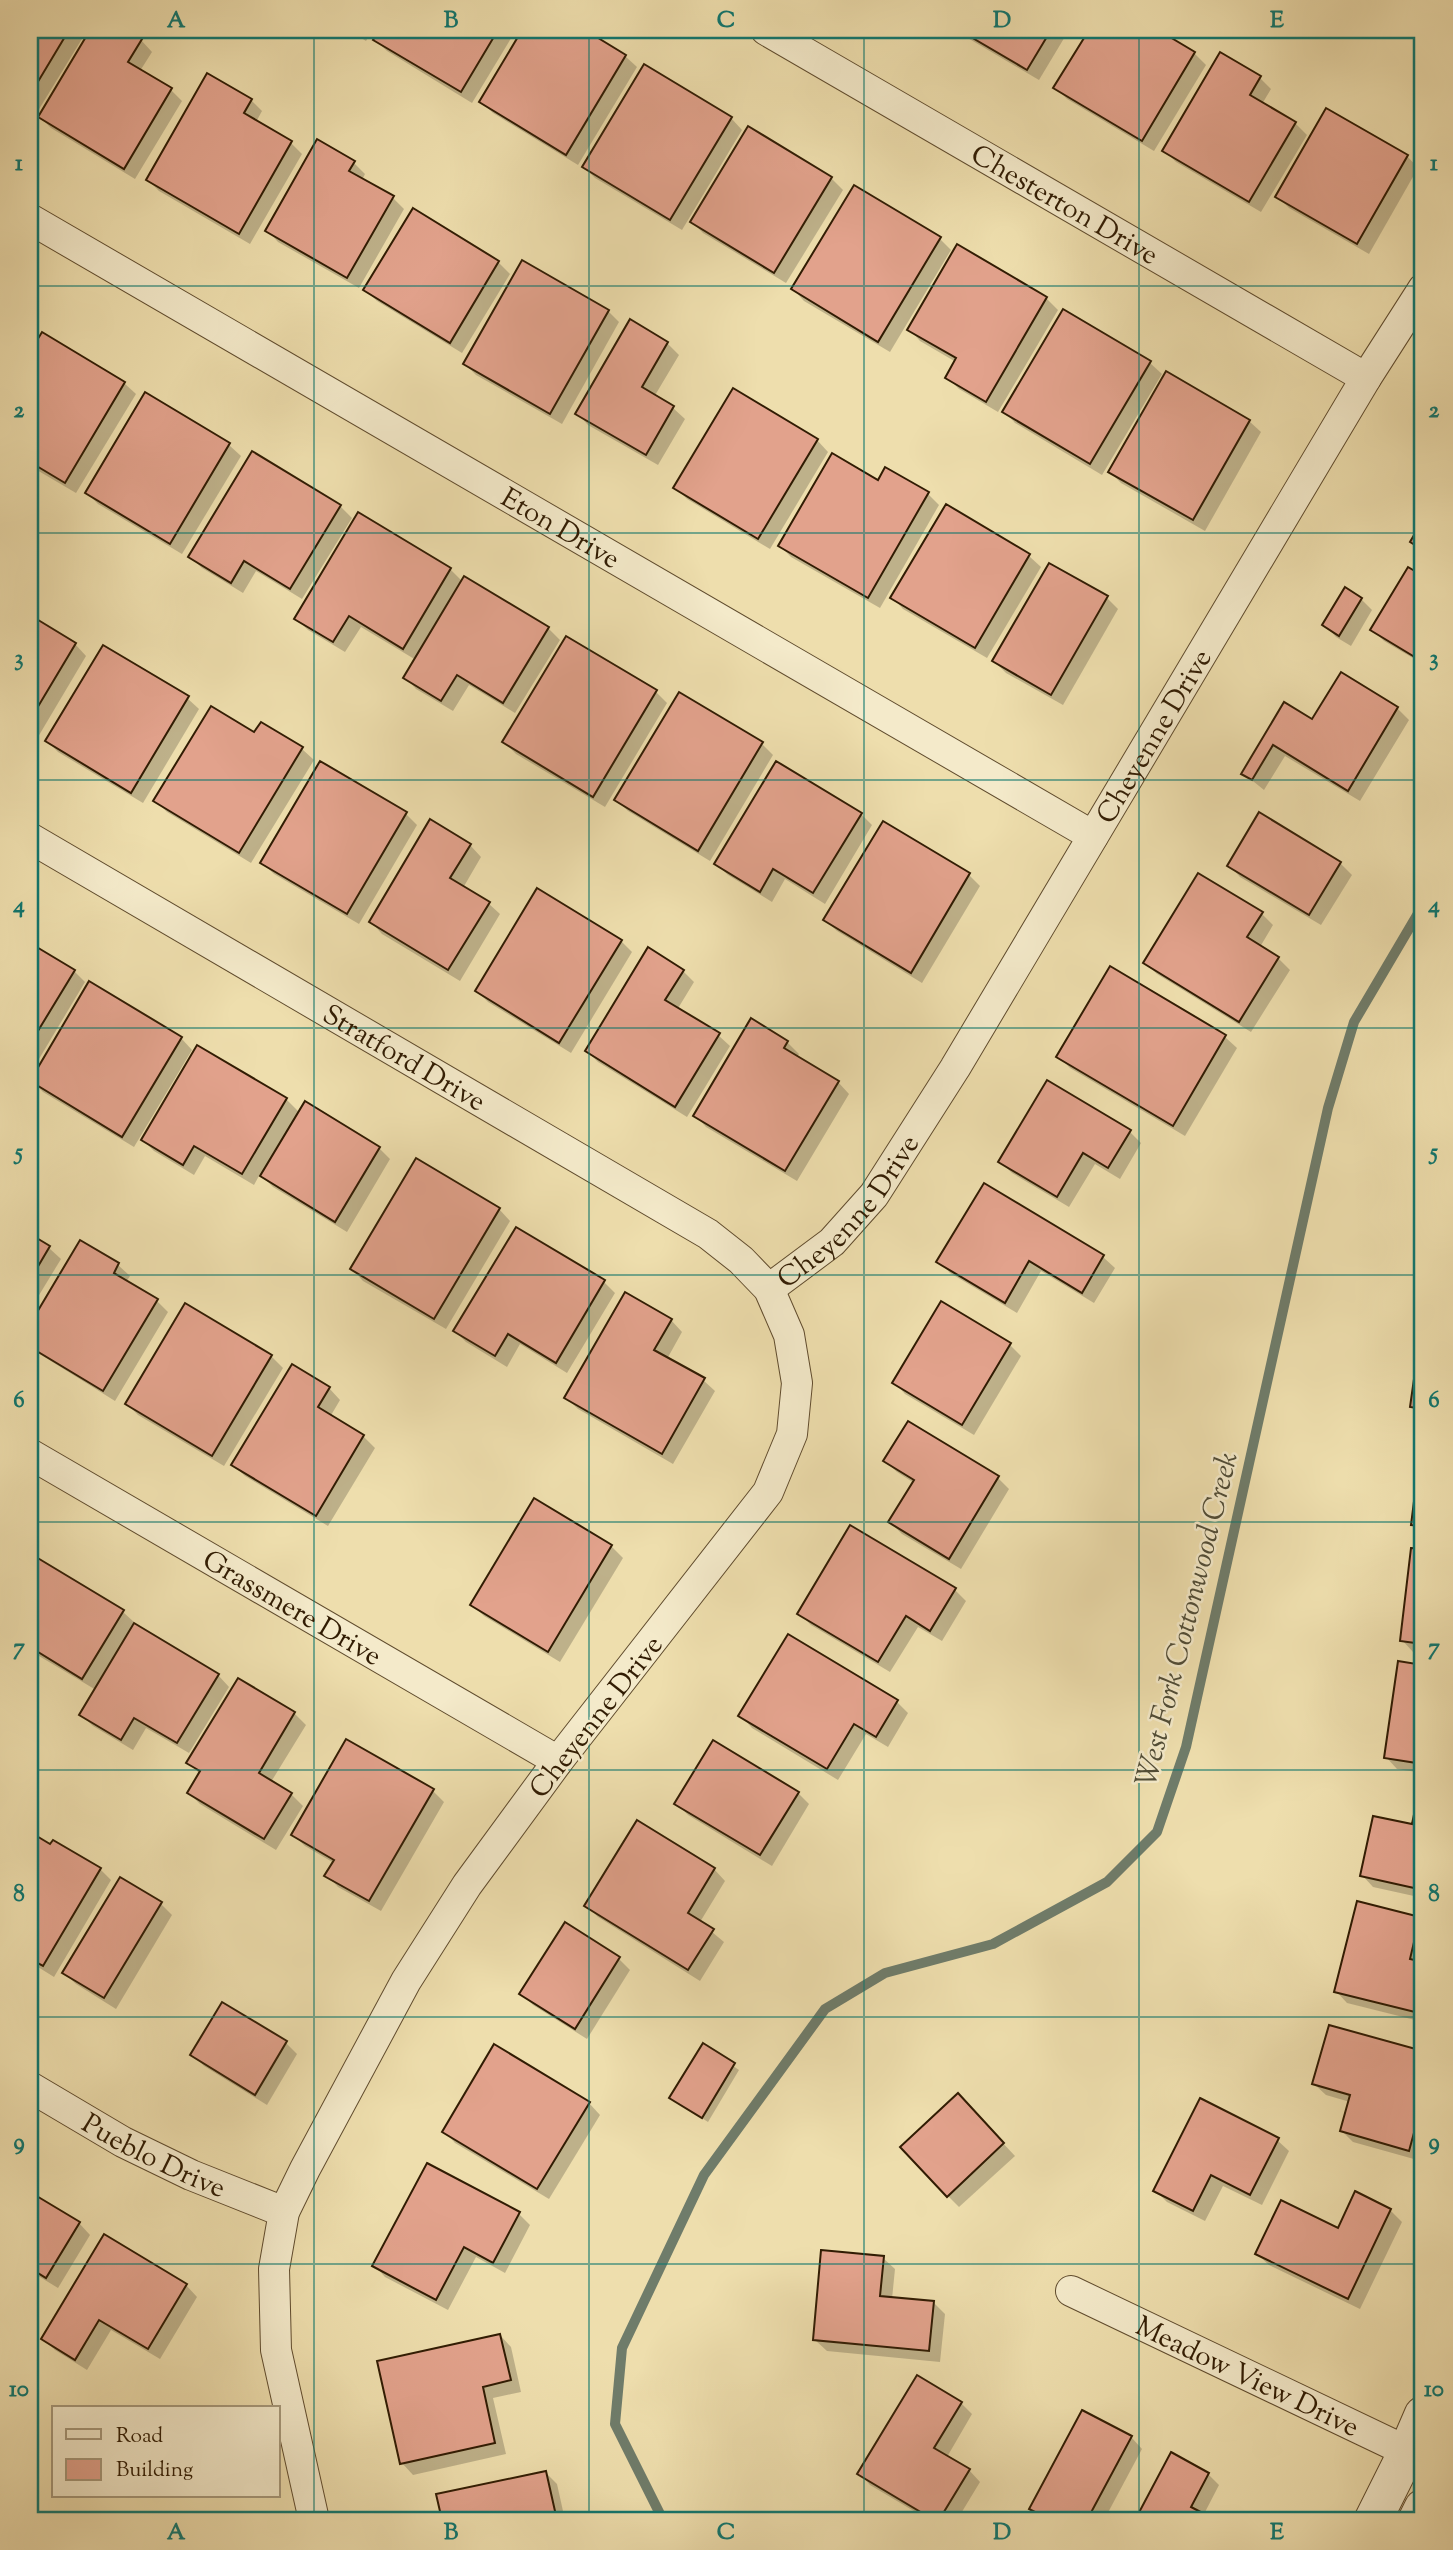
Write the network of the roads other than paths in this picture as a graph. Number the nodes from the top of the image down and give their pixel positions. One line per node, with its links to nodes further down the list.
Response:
1 (766, 30): 4 (street, Chesterton Drive)
2 (30, 219): 5 (street, Eton Drive)
3 (1423, 289): 4 (street, Cheyenne Drive)
4 (1366, 378): 5 (street, Cheyenne Drive)
5 (1093, 836): 7 (street, Cheyenne Drive)
6 (30, 838): 7 (street, Stratford Drive)
7 (769, 1289): 9 (street, Cheyenne Drive)
8 (30, 1454): 9 (street, Grassmere Drive)
9 (558, 1761): 11 (street, Cheyenne Drive)
10 (30, 2087): 11 (street, Pueblo Drive)
11 (284, 2212): 16 (street, Cheyenne Drive)
12 (1070, 2291): 14 (street, Meadow View Drive)
13 (1423, 2415): 14 (street)
14 (1415, 2456): 17 (street)
15 (1423, 2508): 18 (street)
16 (314, 2520)
17 (1373, 2520)
18 (1417, 2520)

